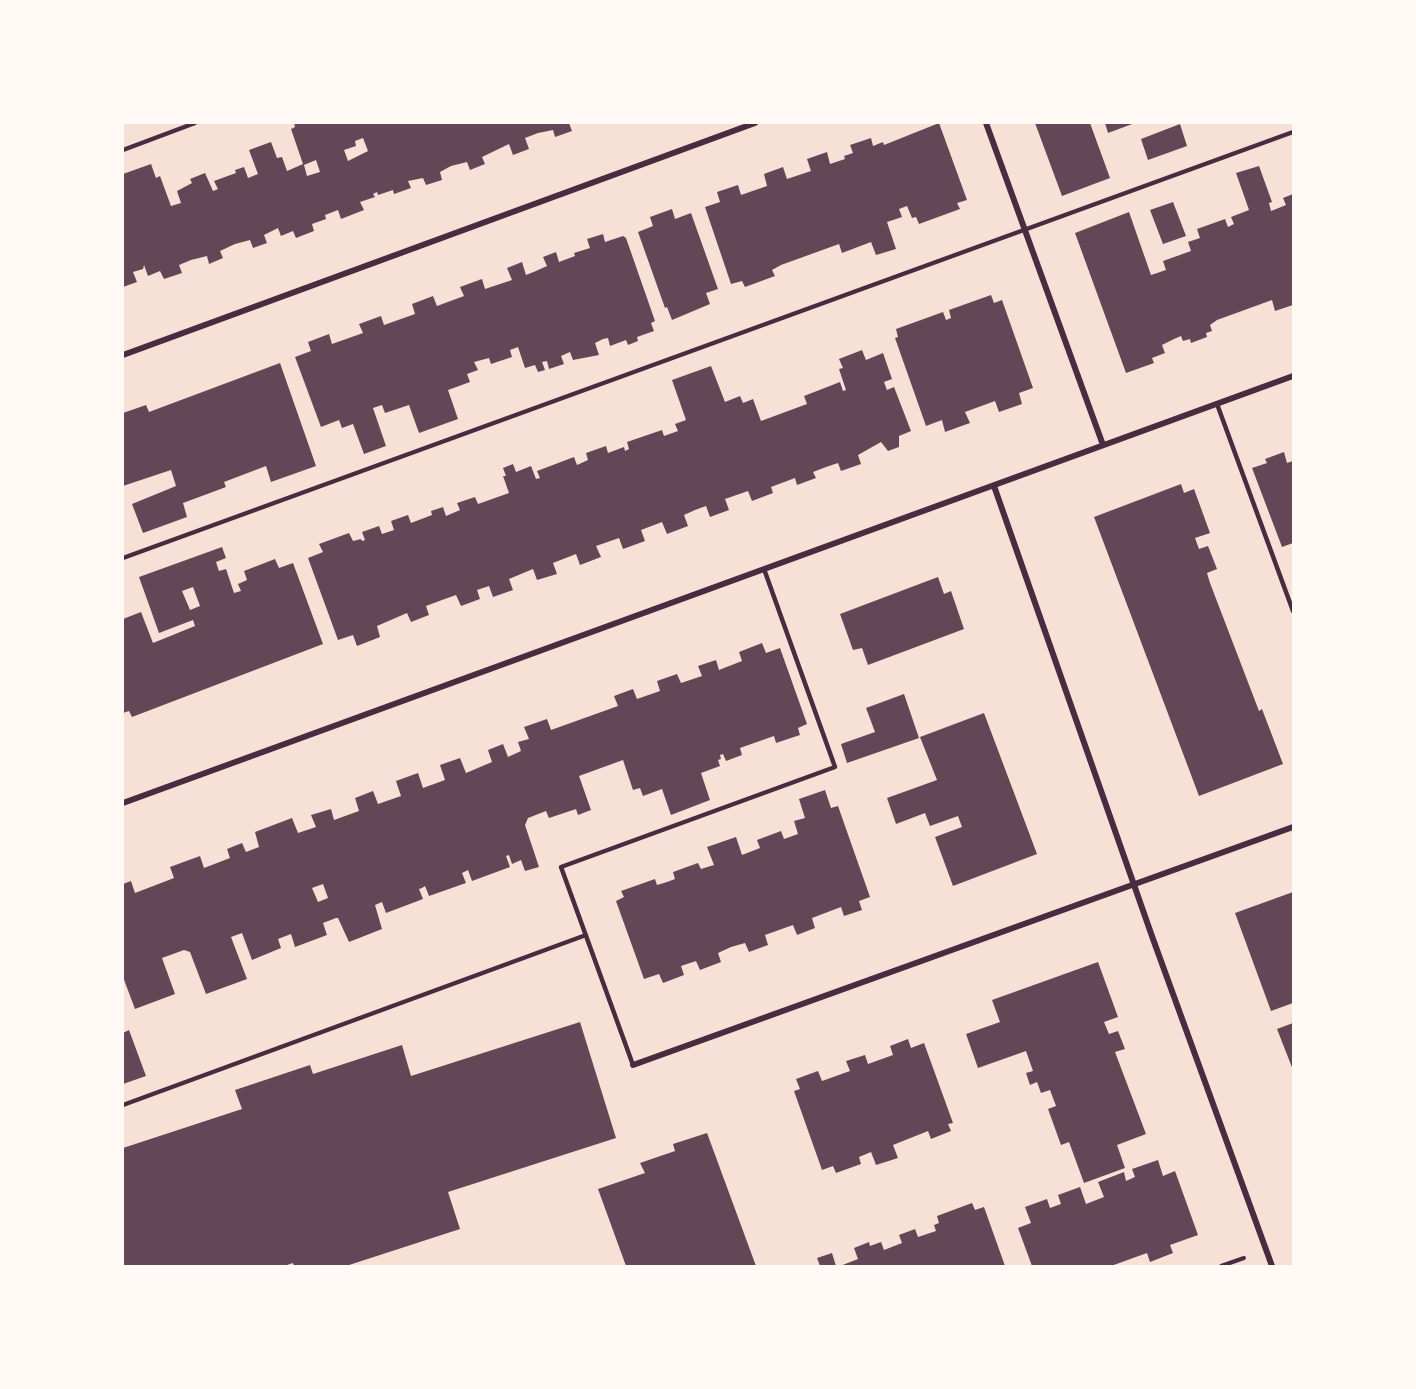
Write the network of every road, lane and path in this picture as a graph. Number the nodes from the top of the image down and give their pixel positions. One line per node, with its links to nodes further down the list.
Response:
1 (195, 123): 5 (lane)
2 (755, 123): 7 (street)
3 (986, 123): 6 (street)
4 (1293, 132): 6 (lane)
5 (123, 150)
6 (1026, 229): 10 (street); 12 (lane)
7 (123, 355)
8 (1293, 376): 9 (street)
9 (1217, 404): 10 (street); 14 (lane)
10 (1103, 446): 11 (street)
11 (994, 486): 13 (street); 18 (street)
12 (123, 558)
13 (764, 569): 16 (street); 19 (lane)
14 (1291, 602): 15 (lane)
15 (1293, 611)
16 (123, 804)
17 (1293, 827): 18 (street)
18 (1134, 885): 20 (street); 22 (street)
19 (586, 935): 20 (lane); 21 (lane)
20 (633, 1065)
21 (123, 1105)
22 (1272, 1266)

